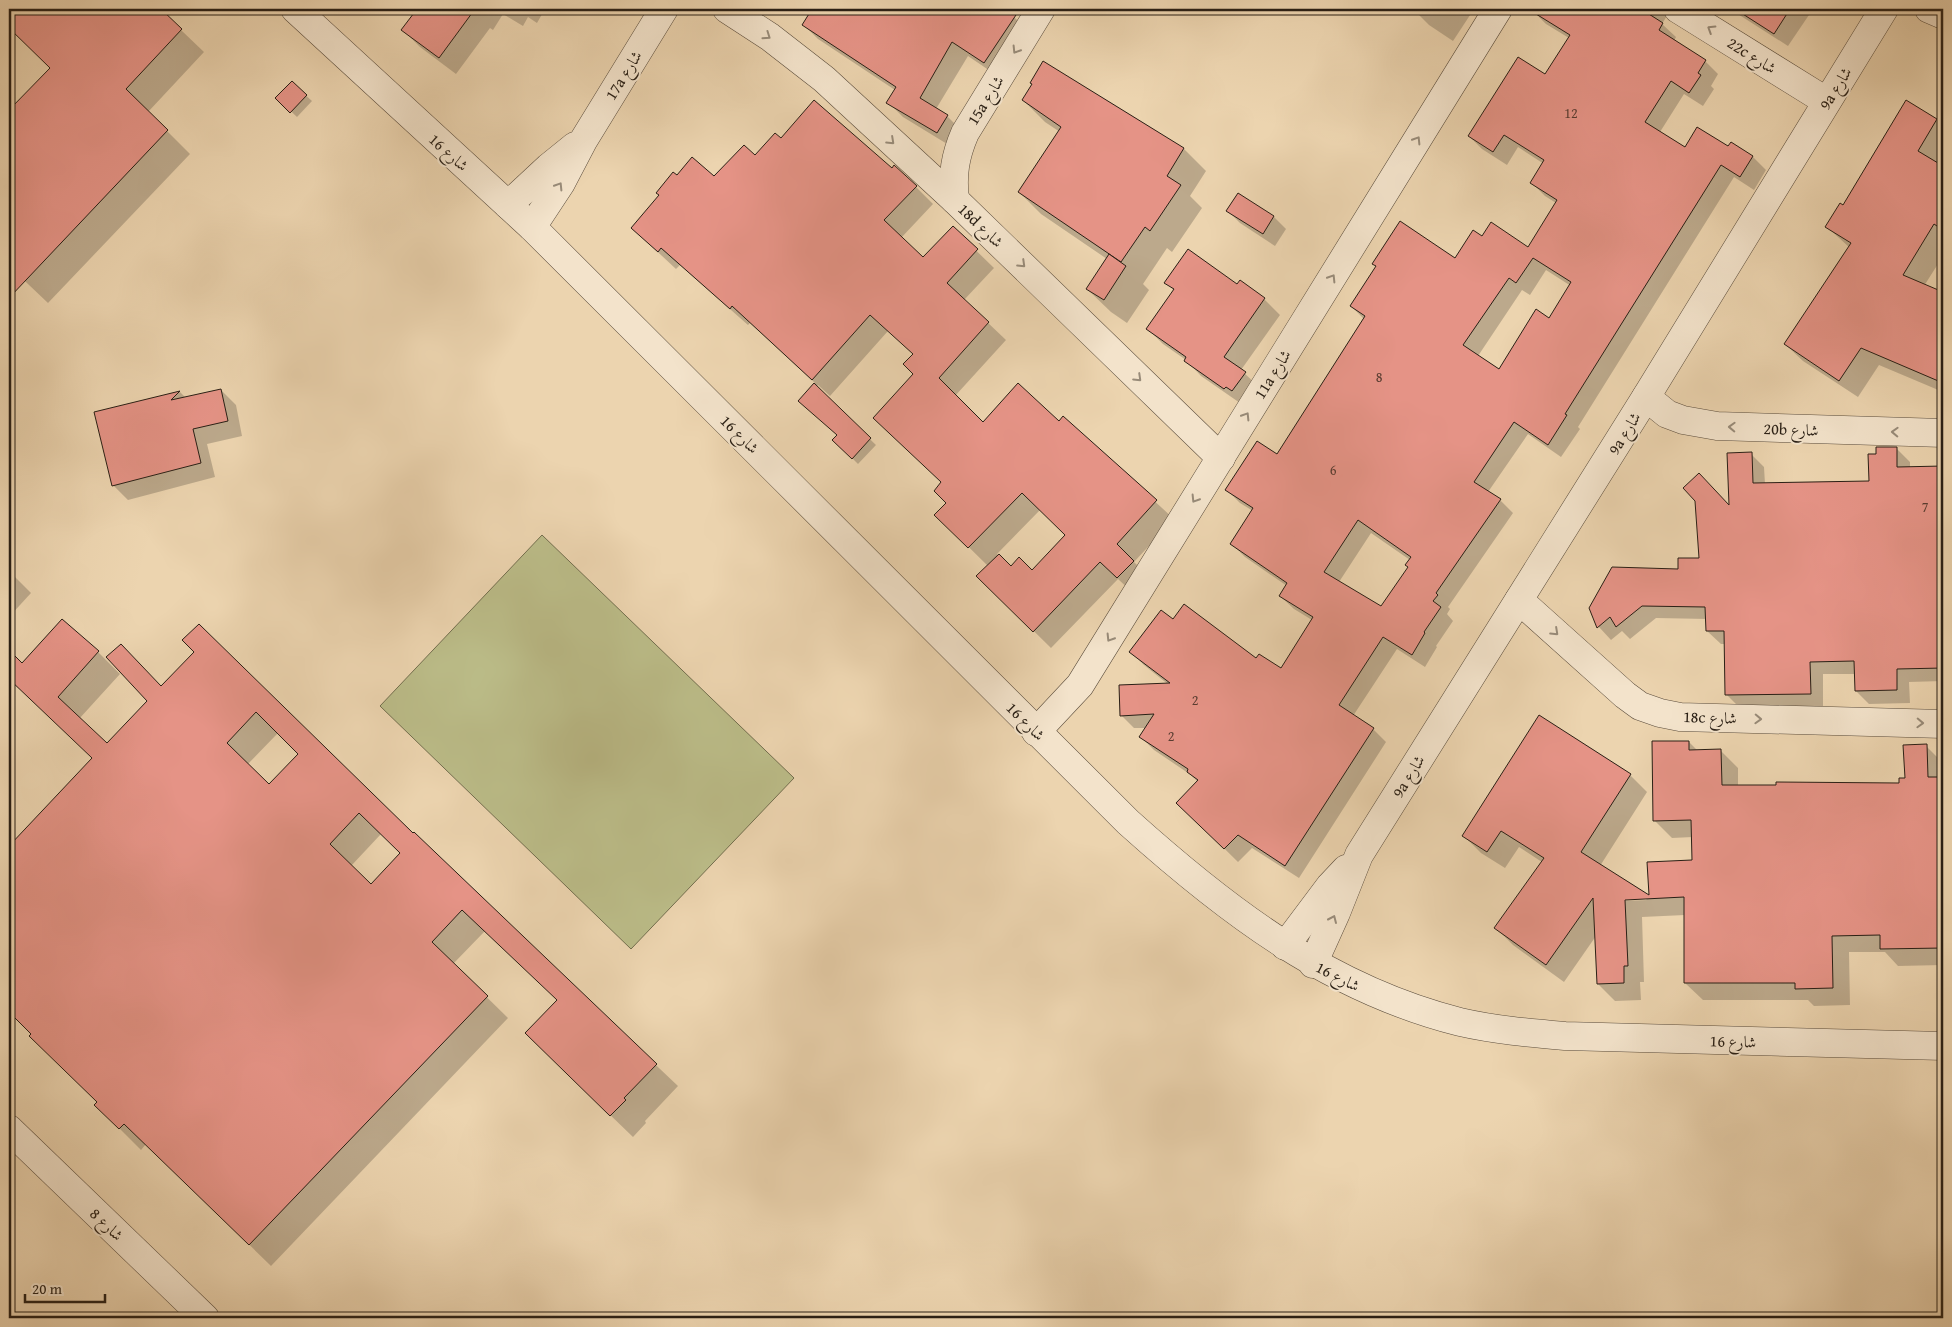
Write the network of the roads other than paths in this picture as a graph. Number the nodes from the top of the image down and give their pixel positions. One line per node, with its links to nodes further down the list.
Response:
1 (295, 9): 13 (street, شارع 16)
2 (664, 9): 11 (street, 17a شارع)
3 (727, 9): 12 (street, 18d شارع, one-way to 12)
4 (1042, 9): 12 (street, 15a شارع, one-way to 12)
5 (1498, 9): 17 (street, 11a شارع, one-way to 5)
6 (1678, 9): 10 (street, 22c شارع, one-way to 6)
7 (1884, 9): 10 (street, 9a شارع)
8 (1929, 9): 9 (street)
9 (1943, 16)
10 (1826, 101): 15 (street, 9a شارع)
11 (583, 141): 13 (street, 17a شارع); 14 (street, 17a شارع, one-way to 11)
12 (955, 200): 17 (street, 18d شارع, one-way to 17)
13 (508, 205): 14 (street, شارع 16)
14 (532, 227): 20 (street, شارع 16)
15 (1646, 397): 16 (street, 20b شارع, one-way to 15); 18 (street, 9a شارع)
16 (1943, 433)
17 (1221, 458): 20 (street, 11a شارع, one-way to 20)
18 (1519, 600): 19 (street, 18c شارع, one-way to 19); 21 (street, 9a شارع)
19 (1943, 724)
20 (1036, 732): 22 (street, شارع 16)
21 (1359, 855): 22 (street, 9a شارع); 23 (street, 9a شارع, one-way to 21)
22 (1286, 946): 23 (street, شارع 16)
23 (1314, 964): 24 (street, شارع 16)
24 (1943, 1046)
25 (9, 1129): 26 (street, شارع 8)
26 (204, 1318)

